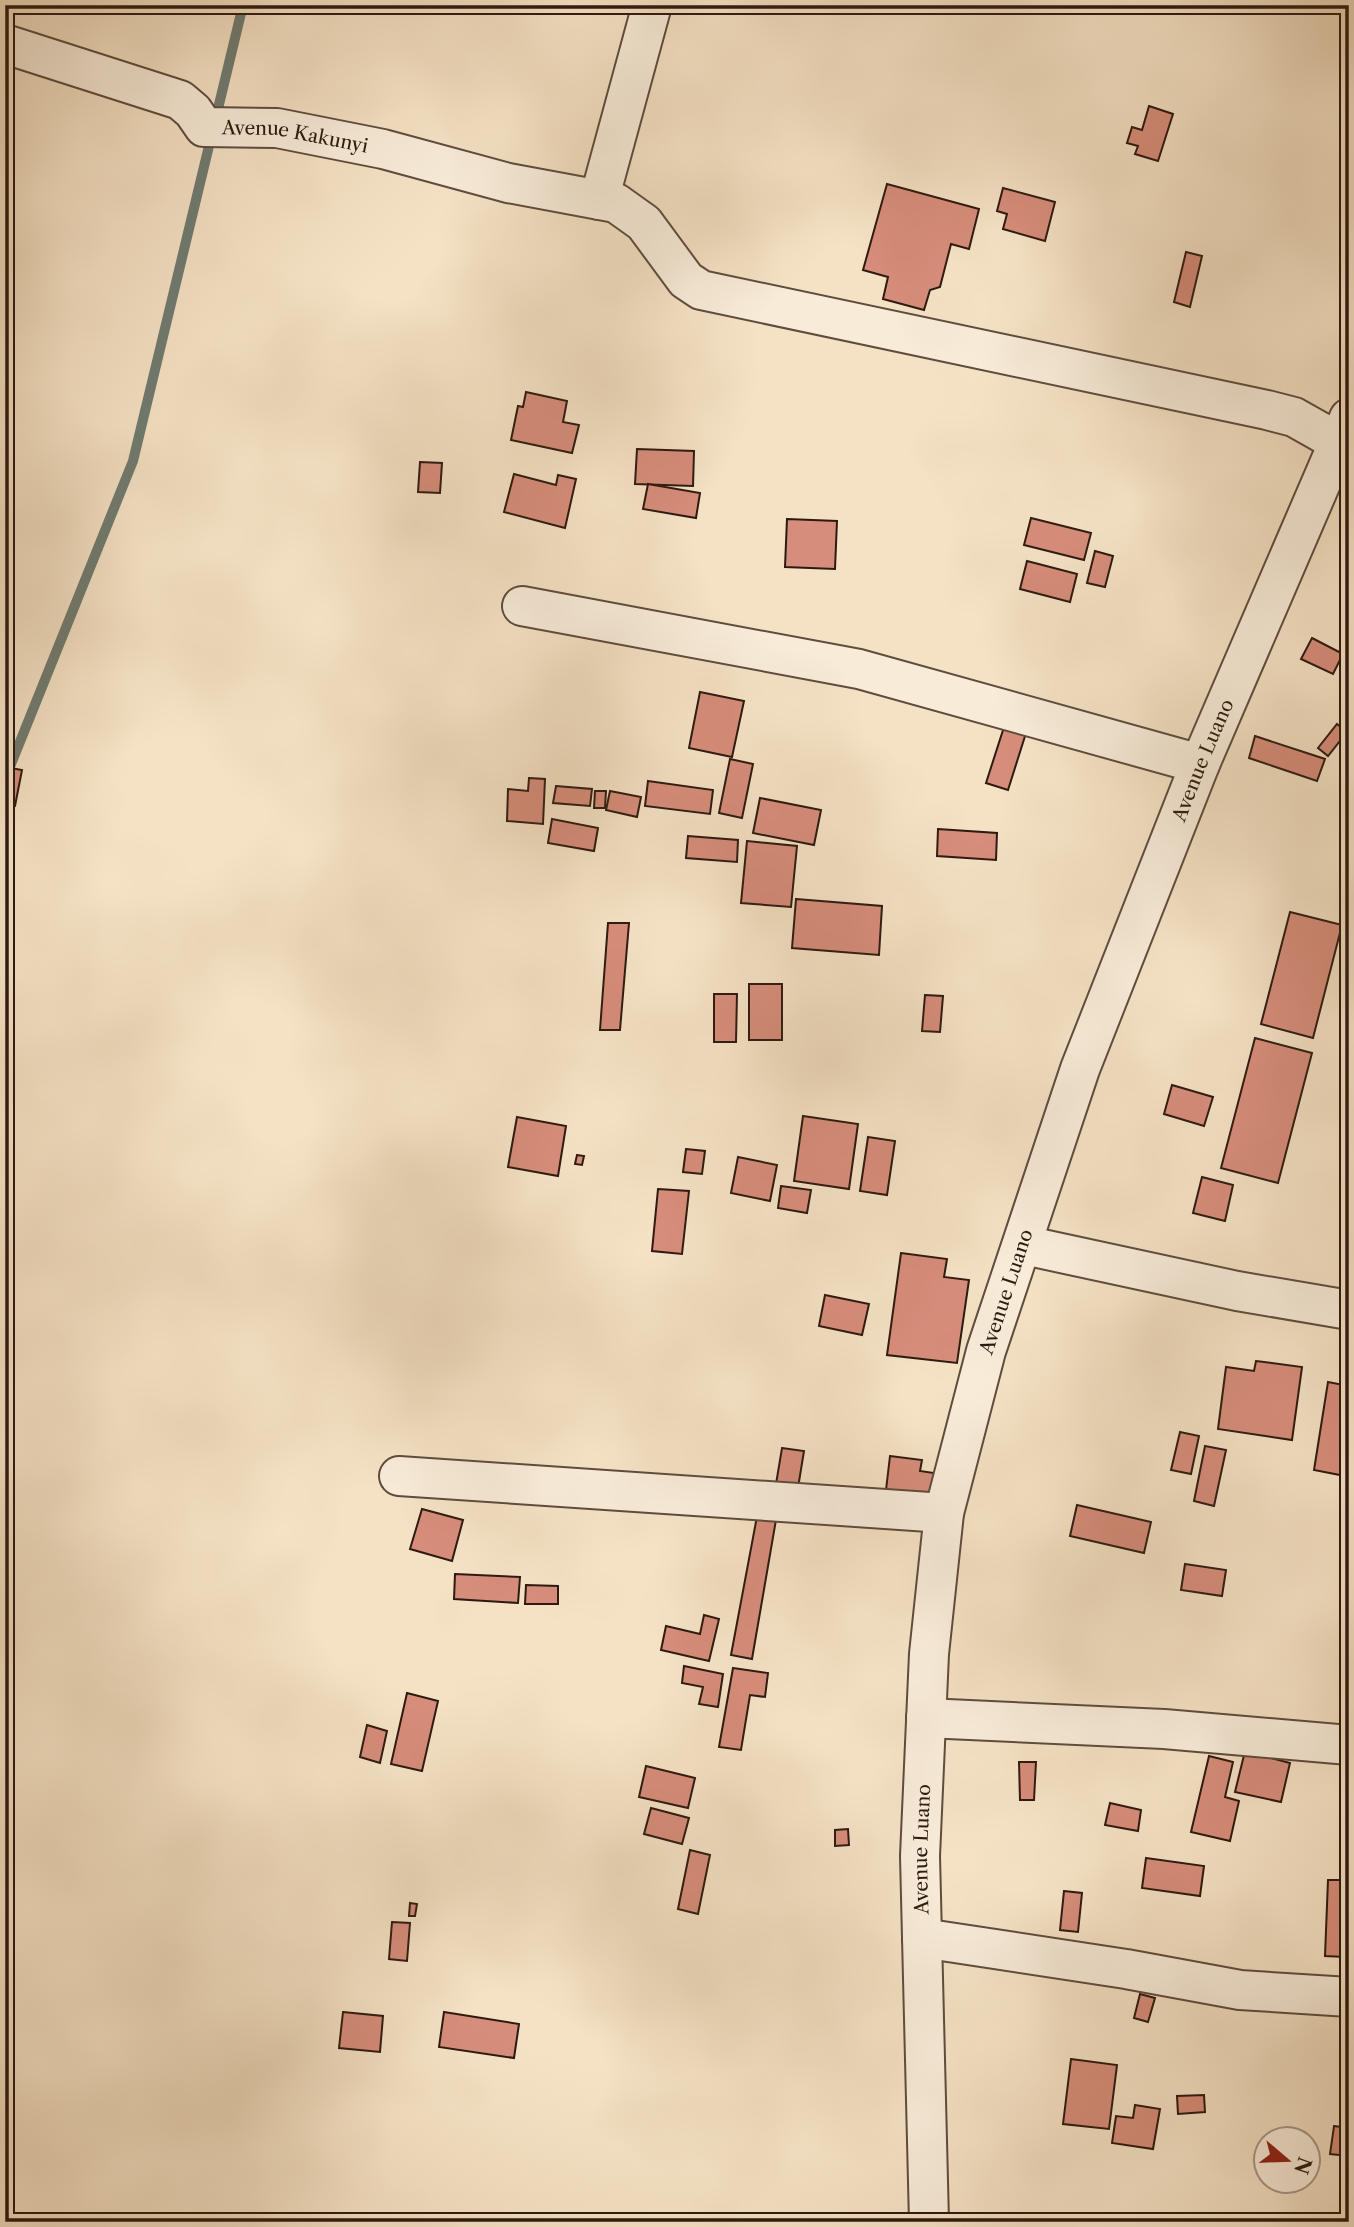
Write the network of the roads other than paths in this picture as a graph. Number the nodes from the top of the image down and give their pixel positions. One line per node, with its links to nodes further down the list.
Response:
1 (652, 5): 3 (street)
2 (5, 44): 3 (street, Avenue Kakunyi)
3 (599, 200): 4 (street, Avenue Kakunyi)
4 (1345, 436): 6 (street, Avenue Luano)
5 (522, 606): 6 (street)
6 (1200, 764): 7 (street, Avenue Luano)
7 (1024, 1245): 8 (street); 10 (street, Avenue Luano)
8 (1349, 1310)
9 (399, 1476): 10 (street)
10 (944, 1513): 11 (street, Avenue Luano)
11 (926, 1718): 12 (street); 13 (street, Avenue Luano)
12 (1349, 1745)
13 (922, 1938): 14 (street); 15 (street, Avenue Luano)
14 (1349, 1997)
15 (929, 2222)

